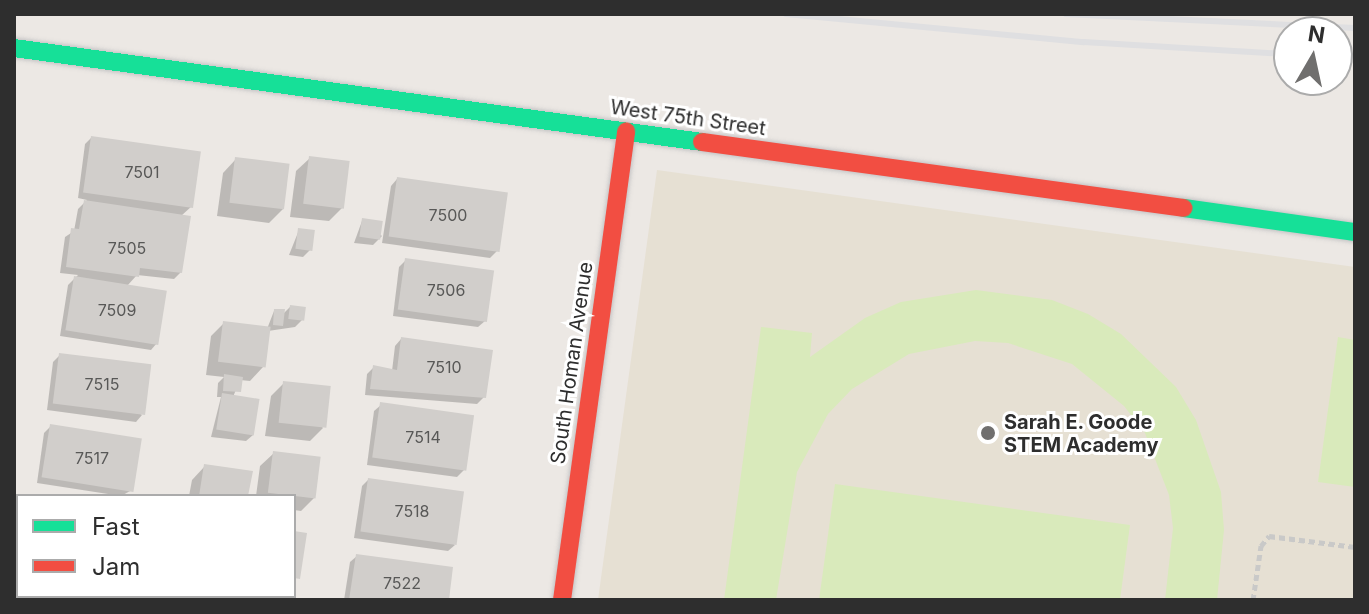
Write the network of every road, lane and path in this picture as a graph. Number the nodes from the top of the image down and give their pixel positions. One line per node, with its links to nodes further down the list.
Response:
1 (14, 48): 2 (street, West 75th Street)
2 (626, 131): 3 (street, West 75th Street); 5 (street, South Homan Avenue)
3 (1355, 232)
4 (1355, 547): 6 (path)
5 (562, 600)
6 (1253, 600)

